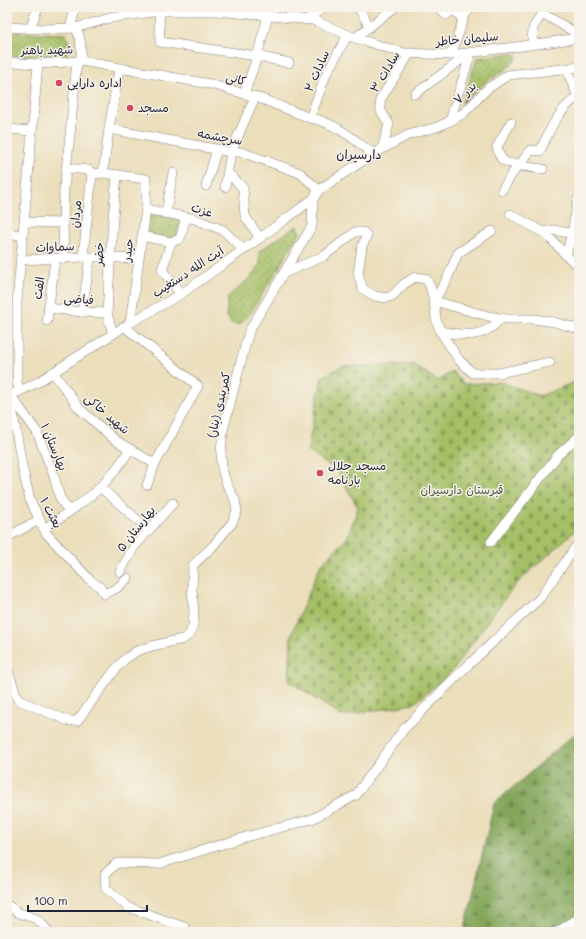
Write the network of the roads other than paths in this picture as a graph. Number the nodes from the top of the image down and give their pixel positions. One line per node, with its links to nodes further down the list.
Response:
1 (38, 7): 18 (street)
2 (76, 7): 17 (street)
3 (358, 7): 16 (street)
4 (396, 7): 16 (street)
5 (438, 7): 13 (street)
6 (471, 7): 13 (street)
7 (320, 8): 14 (street)
8 (164, 9): 9 (street, سلیمان خاطر); 10 (street, سلیمان خاطر); 25 (street)
9 (216, 9): 12 (street, سلیمان خاطر)
10 (147, 10): 11 (street, سلیمان خاطر)
11 (129, 11): 17 (street, سلیمان خاطر)
12 (265, 13): 14 (street, سلیمان خاطر); 25 (street)
13 (463, 19): 24 (street)
14 (306, 20): 19 (street, سلیمان خاطر)
15 (7, 27): 18 (street, شهید باهنر)
16 (370, 27): 19 (street)
17 (73, 28): 18 (street, شهید باهنر); 26 (street, شهید باهنر)
18 (30, 29)
19 (351, 36): 23 (street, سلیمان خاطر); 37 (street, سادات ۲)
20 (579, 36): 21 (street, سلیمان خاطر); 21 (street)
21 (532, 44): 22 (street, سلیمان خاطر)
22 (471, 52): 24 (street, سلیمان خاطر); 34 (street); 38 (street)
23 (410, 53): 24 (street, سلیمان خاطر); 44 (street, سادات ۳)
24 (451, 55)
25 (257, 56): 28 (street); 33 (street)
26 (79, 61): 29 (street, شهید باهنر); 32 (street, کانی); 48 (street, الفت)
27 (7, 62): 29 (street, شهید باهنر)
28 (289, 63)
29 (38, 64): 42 (street)
30 (579, 67): 31 (street, بدر ۷)
31 (566, 68): 36 (street); 38 (street, بدر ۷)
32 (119, 69): 33 (street, کانی); 41 (street)
33 (244, 94): 35 (street, کانی)
34 (415, 94)
35 (255, 97): 37 (street, کانی); 45 (street)
36 (578, 97): 47 (street)
37 (310, 118): 46 (street, کانی)
38 (450, 122): 44 (street, بدر ۷)
39 (511, 122): 47 (street)
40 (7, 129): 42 (street)
41 (109, 129): 43 (street, سرچشمه); 50 (street)
42 (32, 130): 65 (street)
43 (217, 149): 45 (street, سرچشمه); 55 (street)
44 (382, 149): 46 (street, بدر ۷)
45 (231, 152): 52 (street); 57 (street, سرچشمه)
46 (373, 154): 57 (street, آیت الله دستغیب)
47 (518, 165): 49 (street); 58 (street)
48 (66, 168): 53 (street); 66 (street, الفت)
49 (543, 169)
50 (103, 173): 53 (street); 54 (street)
51 (173, 173): 62 (street)
52 (228, 173): 56 (street); 73 (street)
53 (92, 174): 77 (street, مردان)
54 (117, 175): 61 (street, حیدر); 78 (street, خضر)
55 (206, 186)
56 (225, 187)
57 (319, 190): 59 (street, آیت الله دستغیب)
58 (502, 190)
59 (312, 199): 73 (street, آیت الله دستغیب); 83 (street, کمربندی (بنار))
60 (579, 200): 71 (street)
61 (146, 209): 62 (street, عزت); 72 (street, حیدر)
62 (166, 213): 64 (street, عزت)
63 (510, 214): 68 (street)
64 (186, 217): 74 (street); 75 (street, عزت)
65 (24, 222): 66 (street); 70 (street)
66 (63, 224): 79 (street, الفت)
67 (492, 231): 86 (street)
68 (544, 232): 71 (street); 76 (street)
69 (7, 234): 70 (street)
70 (23, 235): 80 (street)
71 (576, 235): 76 (street)
72 (142, 236): 74 (street); 81 (street, حیدر)
73 (260, 238): 75 (street, آیت الله دستغیب)
74 (171, 242): 84 (street)
75 (244, 250): 84 (street, آیت الله دستغیب)
76 (566, 255): 82 (street)
77 (87, 257): 78 (street, سماوات); 79 (street, سماوات); 89 (street, مردان)
78 (111, 257): 81 (street, سماوات); 90 (street, خضر)
79 (60, 259): 80 (street, سماوات); 88 (street, الفت)
80 (20, 260): 87 (street)
81 (138, 260): 93 (street, حیدر)
82 (579, 267)
83 (284, 273): 86 (street); 119 (street, کمربندی (بنار))
84 (181, 294): 93 (street, آیت الله دستغیب)
85 (7, 301): 87 (street)
86 (434, 301): 91 (street); 95 (street)
87 (17, 302): 98 (street)
88 (48, 308): 89 (street, فیاضی); 92 (street, الفت)
89 (82, 312): 90 (street, فیاضی)
90 (107, 313): 96 (street, خضر)
91 (502, 318): 94 (street); 95 (street)
92 (47, 321)
93 (128, 325): 96 (street, آیت الله دستغیب); 106 (street)
94 (579, 329)
95 (440, 331): 99 (street)
96 (113, 334): 100 (street, آیت الله دستغیب)
97 (7, 338): 98 (street)
98 (17, 339): 102 (street)
99 (550, 362)
100 (53, 372): 102 (street, آیت الله دستغیب); 105 (street, شهید خاکی)
101 (7, 382): 102 (street)
102 (18, 387): 103 (street, آیت الله دستغیب)
103 (8, 395): 110 (street, بهارستان ۱); 111 (street, بعثت ۱)
104 (579, 436): 115 (street)
105 (130, 449): 106 (street, شهید خاکی); 108 (street)
106 (155, 464): 107 (street)
107 (147, 485)
108 (100, 487): 110 (street); 113 (street)
109 (173, 503): 113 (street, بهارستان ۵)
110 (69, 512): 112 (street)
111 (39, 520): 112 (street, بعثت ۱); 114 (street)
112 (44, 529): 118 (street, بعثت ۱)
113 (149, 530): 117 (street, بهارستان ۵)
114 (7, 537)
115 (491, 542)
116 (579, 543): 123 (street)
117 (120, 572)
118 (128, 578)
119 (7, 668)
120 (7, 905): 122 (street)
121 (579, 918): 124 (street)
122 (49, 932)
123 (188, 932)
124 (557, 932)

